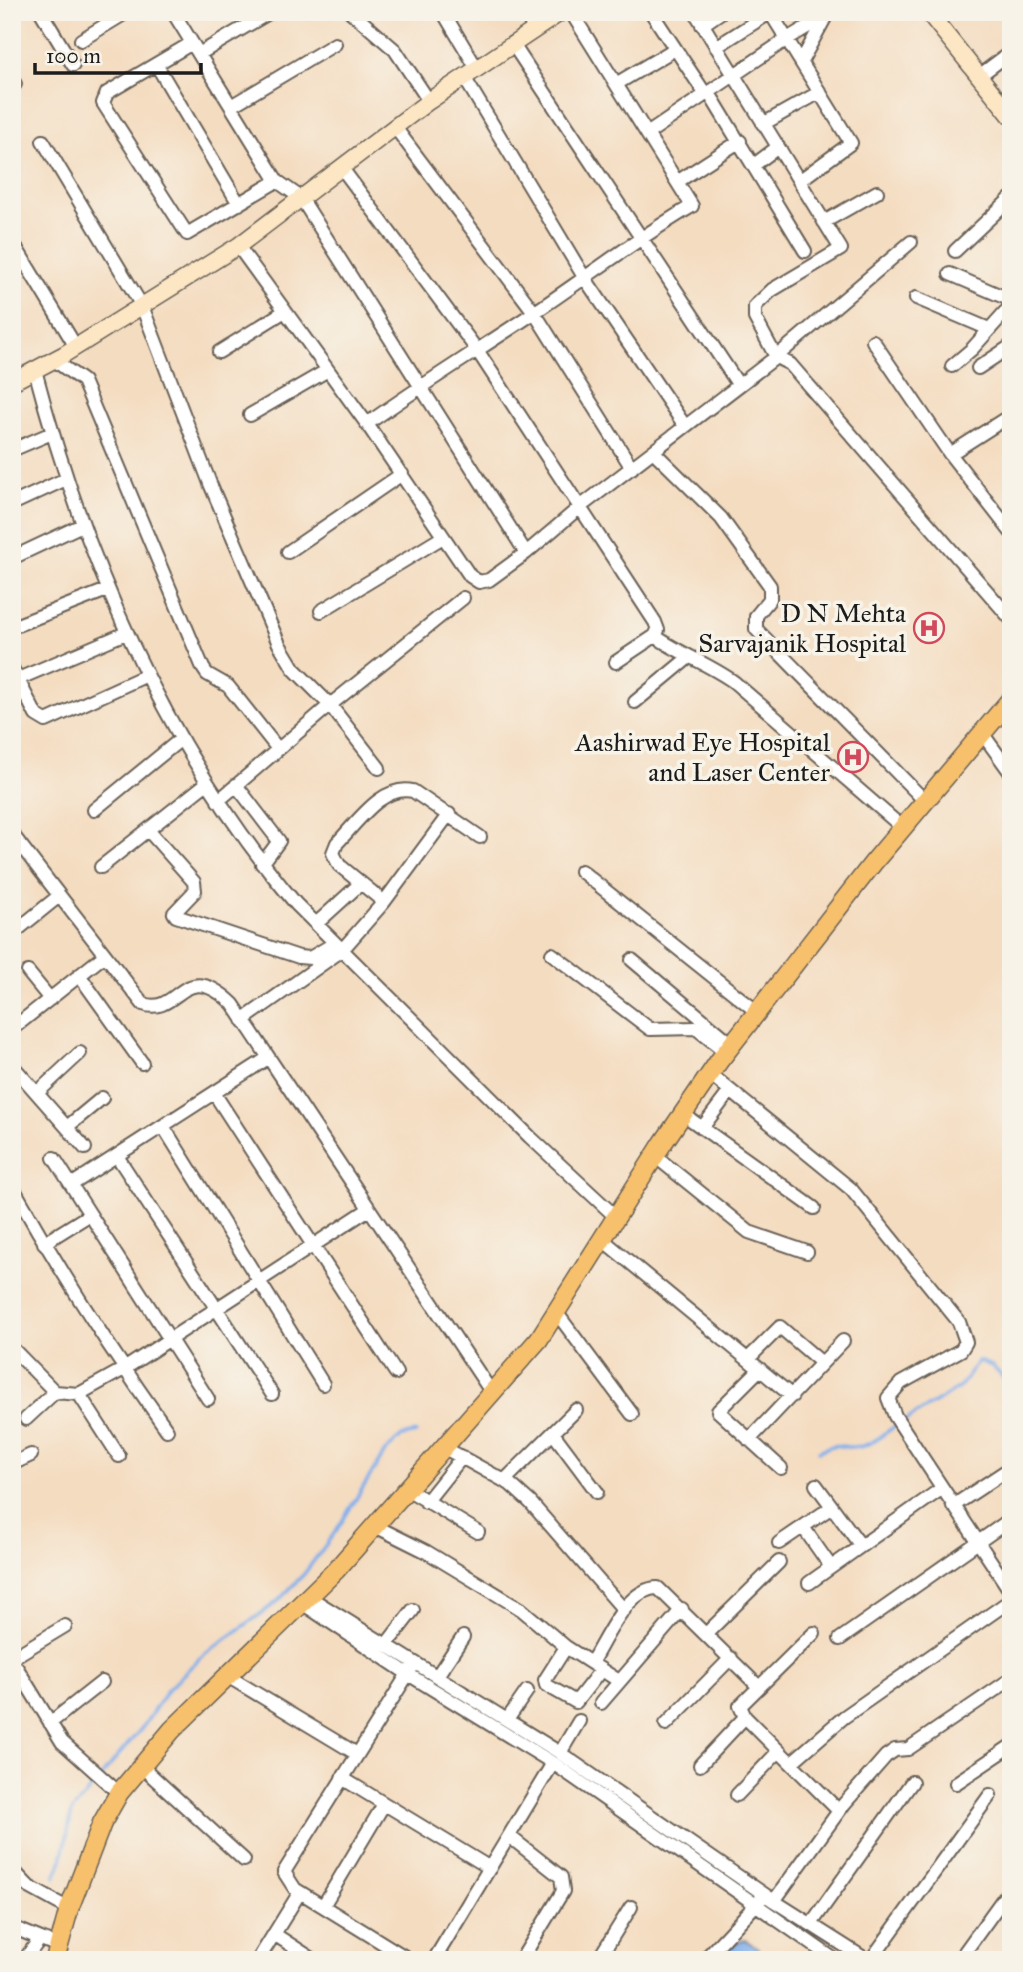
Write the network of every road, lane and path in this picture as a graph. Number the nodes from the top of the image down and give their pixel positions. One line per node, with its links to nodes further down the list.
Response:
1 (41, 12): 28 (street)
2 (127, 12): 19 (street)
3 (173, 12): 23 (street)
4 (270, 12): 23 (street)
5 (351, 12): 35 (street)
6 (443, 12): 29 (street)
7 (525, 12): 17 (street)
8 (561, 12): 17 (street)
9 (571, 12): 32 (street)
10 (651, 12): 24 (street)
11 (695, 12): 16 (street)
12 (721, 12): 16 (street)
13 (770, 12): 18 (street); 22 (street)
14 (928, 12): 30 (street)
15 (829, 15): 18 (street); 26 (street)
16 (702, 25): 22 (street)
17 (534, 29): 20 (street)
18 (787, 39): 26 (street); 31 (street)
19 (81, 40)
20 (512, 43): 29 (street); 54 (street)
21 (335, 44): 36 (street)
22 (716, 47): 31 (street)
23 (196, 49): 27 (street); 36 (street)
24 (675, 49): 32 (street); 34 (street)
25 (1011, 52): 30 (street)
26 (801, 62): 33 (street)
27 (156, 64): 52 (street); 52 (street)
28 (73, 65)
29 (470, 72): 35 (street); 61 (street)
30 (979, 76): 37 (street)
31 (734, 77): 34 (street); 38 (street)
32 (616, 84): 40 (street)
33 (820, 92): 38 (street); 47 (street)
34 (707, 94): 40 (street); 42 (street)
35 (429, 100): 39 (street)
36 (231, 106): 46 (street)
37 (1011, 116)
38 (763, 124): 43 (street)
39 (394, 126): 45 (street); 66 (street)
40 (646, 134): 48 (street)
41 (43, 141): 64 (street)
42 (740, 141): 44 (street); 48 (street)
43 (778, 147): 44 (street); 47 (street)
44 (754, 164): 58 (street)
45 (341, 167): 50 (street); 72 (street)
46 (277, 181): 50 (street); 52 (street)
47 (799, 181): 53 (street)
48 (677, 182): 54 (street)
49 (877, 192): 53 (street)
50 (301, 198): 57 (street); 82 (street)
51 (1011, 198): 59 (street)
52 (239, 204)
53 (824, 222): 74 (street)
54 (641, 236): 61 (street); 81 (street)
55 (12, 242): 70 (street)
56 (911, 242): 74 (street)
57 (238, 246): 64 (street); 65 (street)
58 (805, 251)
59 (955, 251)
60 (950, 274): 63 (street)
61 (584, 277): 66 (street); 86 (street)
62 (916, 298): 68 (street)
63 (1009, 305): 67 (street); 68 (street)
64 (142, 306): 70 (street); 115 (street)
65 (285, 311): 73 (street); 79 (street)
66 (534, 312): 72 (street); 91 (street)
67 (1011, 325)
68 (989, 329): 76 (street)
69 (873, 341): 90 (street)
70 (76, 346): 75 (street)
71 (1011, 346): 77 (street)
72 (477, 350): 82 (street); 95 (street)
73 (219, 352)
74 (776, 357): 81 (street); 105 (street)
75 (54, 359): 78 (street); 118 (street)
76 (952, 366)
77 (978, 368)
78 (35, 370): 80 (street); 87 (street)
79 (328, 370): 83 (street); 85 (street)
80 (14, 375)
81 (738, 384): 86 (street)
82 (421, 385): 85 (street); 100 (street)
83 (250, 415)
84 (1011, 415): 90 (street)
85 (367, 424): 92 (street)
86 (685, 426): 89 (street)
87 (52, 433): 88 (street); 93 (street)
88 (12, 450)
89 (653, 451): 91 (street); 124 (street)
90 (950, 454): 97 (street)
91 (632, 468): 95 (street)
92 (402, 474): 98 (street); 99 (street)
93 (66, 479): 94 (street); 96 (street)
94 (12, 504)
95 (580, 507): 100 (street); 108 (street)
96 (82, 525): 101 (street); 102 (street)
97 (1011, 532)
98 (443, 537): 100 (street); 104 (street)
99 (288, 552)
100 (526, 553)
101 (12, 558)
102 (107, 590): 106 (street); 107 (street)
103 (463, 598): 115 (street)
104 (321, 611)
105 (1011, 619)
106 (12, 627)
107 (126, 633): 111 (street); 112 (street)
108 (655, 636): 109 (street); 110 (street)
109 (688, 658): 114 (street); 127 (street)
110 (616, 662)
111 (15, 673): 112 (street)
112 (147, 675): 117 (street)
113 (1011, 699): 116 (main road)
114 (635, 702)
115 (330, 705): 118 (street); 119 (street)
116 (982, 733): 120 (street); 124 (main road)
117 (181, 739): 121 (street); 125 (street)
118 (278, 749): 122 (street)
119 (379, 768)
120 (1011, 773)
121 (207, 783): 123 (street); 128 (street)
122 (236, 785): 123 (street); 131 (street)
123 (218, 801): 131 (street)
124 (925, 801): 127 (main road)
125 (94, 810)
126 (449, 814): 129 (street); 134 (street); 136 (street)
127 (903, 828): 146 (main road)
128 (148, 830): 132 (street); 139 (street)
129 (480, 837)
130 (14, 839): 135 (street)
131 (262, 864): 137 (street)
132 (102, 867)
133 (581, 871): 146 (street)
134 (361, 883): 136 (street); 137 (street)
135 (60, 896): 138 (street); 141 (street)
136 (384, 902): 139 (street)
137 (316, 924): 139 (street)
138 (12, 934)
139 (338, 946): 147 (street); 172 (street)
140 (552, 954): 149 (street)
141 (105, 955): 144 (street); 147 (street)
142 (632, 960): 149 (street)
143 (27, 972): 145 (street)
144 (79, 975): 145 (street); 152 (street)
145 (50, 999): 148 (street)
146 (756, 1012): 149 (main road)
147 (243, 1020): 151 (street)
148 (12, 1029)
149 (729, 1048): 154 (main road)
150 (80, 1053): 156 (street)
151 (268, 1058): 157 (street); 169 (street)
152 (142, 1063)
153 (12, 1065): 156 (street)
154 (710, 1074): 155 (street); 159 (main road)
155 (730, 1091): 162 (street); 211 (street)
156 (37, 1093): 161 (street)
157 (214, 1093): 160 (street); 175 (street)
158 (102, 1098): 161 (street)
159 (682, 1114): 162 (street); 165 (main road)
160 (163, 1126): 164 (street); 177 (street)
161 (67, 1127): 163 (street)
162 (702, 1128): 170 (street)
163 (85, 1148)
164 (117, 1156): 167 (street); 178 (street)
165 (655, 1156): 172 (main road); 176 (street)
166 (54, 1158): 167 (street)
167 (71, 1185): 171 (street)
168 (12, 1186): 174 (street)
169 (369, 1209): 175 (street); 190 (street)
170 (814, 1209)
171 (89, 1214): 174 (street); 180 (street)
172 (616, 1217): 173 (main road)
173 (603, 1240): 179 (main road); 183 (street)
174 (44, 1243): 185 (street)
175 (314, 1244): 177 (street); 187 (street)
176 (807, 1252)
177 (259, 1280): 178 (street); 188 (street)
178 (214, 1308): 180 (street); 192 (street)
179 (556, 1312): 190 (main road); 196 (street)
180 (167, 1338): 185 (street); 194 (street)
181 (843, 1341): 184 (street)
182 (13, 1350): 189 (street)
183 (748, 1360): 184 (street); 186 (street)
184 (822, 1363): 193 (street)
185 (124, 1369): 191 (street); 198 (street)
186 (760, 1369): 193 (street); 200 (street)
187 (396, 1373)
188 (323, 1384)
189 (55, 1392): 191 (street); 197 (street)
190 (492, 1393): 201 (main road)
191 (79, 1394): 203 (street)
192 (271, 1394)
193 (792, 1396): 200 (street)
194 (208, 1399)
195 (576, 1410): 199 (street)
196 (632, 1414)
197 (26, 1419)
198 (167, 1430)
199 (554, 1433): 208 (street); 212 (street)
200 (749, 1440): 206 (street)
201 (443, 1447): 204 (street); 210 (main road)
202 (31, 1455): 205 (street)
203 (119, 1456)
204 (462, 1457): 208 (street); 213 (street)
205 (12, 1464)
206 (781, 1468)
207 (1009, 1469): 214 (street)
208 (504, 1481): 231 (street)
209 (816, 1485): 215 (street)
210 (407, 1489): 213 (street); 217 (main road)
211 (941, 1489): 214 (street); 222 (street)
212 (597, 1492)
213 (426, 1502): 219 (street)
214 (953, 1506): 220 (street)
215 (832, 1507): 218 (street); 222 (street)
216 (1011, 1520): 220 (street)
217 (375, 1526): 227 (main road); 238 (street)
218 (803, 1527): 221 (street); 224 (street)
219 (478, 1532)
220 (977, 1542): 226 (street); 236 (street)
221 (779, 1543)
222 (862, 1546): 224 (street)
223 (779, 1562): 234 (street)
224 (831, 1567): 225 (street)
225 (809, 1583)
226 (1011, 1592)
227 (306, 1600): 237 (street); 242 (street); 244 (main road)
228 (1011, 1600): 260 (street)
229 (682, 1609): 231 (street); 234 (street); 246 (street)
230 (412, 1610): 237 (street)
231 (624, 1611): 241 (street)
232 (65, 1626): 240 (street)
233 (814, 1633): 248 (street)
234 (706, 1634): 239 (street)
235 (463, 1637): 243 (street)
236 (840, 1639)
237 (386, 1645): 242 (street)
238 (566, 1647): 241 (street); 241 (street)
239 (731, 1658): 248 (street); 255 (street)
240 (12, 1659): 254 (street)
241 (596, 1666): 246 (street)
242 (411, 1668): 243 (street); 258 (street); 259 (street)
243 (437, 1676): 252 (street)
244 (229, 1677): 258 (street); 262 (main road)
245 (1011, 1679): 270 (street)
246 (619, 1681): 250 (street)
247 (102, 1682): 254 (street)
248 (758, 1686): 251 (street)
249 (527, 1691): 252 (street)
250 (601, 1703)
251 (746, 1717): 257 (street); 261 (street)
252 (507, 1720): 259 (street)
253 (579, 1721): 259 (street)
254 (50, 1723): 266 (street)
255 (666, 1724)
256 (1011, 1746): 265 (street)
257 (779, 1751): 260 (street); 267 (street)
258 (357, 1754): 263 (street)
259 (556, 1758): 271 (street); 277 (street)
260 (791, 1763): 270 (street)
261 (700, 1765)
262 (141, 1766): 266 (main road); 272 (street)
263 (342, 1778): 269 (street); 276 (street)
264 (912, 1782): 281 (street)
265 (956, 1783)
266 (113, 1787): 280 (main road)
267 (737, 1794)
268 (990, 1795): 295 (street)
269 (384, 1804): 273 (street); 278 (street)
270 (839, 1811): 277 (street)
271 (509, 1836): 273 (street); 291 (street)
272 (244, 1860)
273 (490, 1868): 290 (street)
274 (12, 1869): 280 (street)
275 (1011, 1888): 296 (street)
276 (300, 1892): 278 (street); 283 (street)
277 (765, 1899): 281 (street); 293 (street); 294 (street)
278 (323, 1906): 286 (street)
279 (631, 1907): 292 (street)
280 (69, 1909): 285 (main road)
281 (811, 1924): 295 (street)
282 (12, 1927): 284 (street)
283 (274, 1934): 288 (street); 289 (street)
284 (40, 1939): 285 (street); 287 (street)
285 (56, 1953)
286 (408, 1959)
287 (24, 1960)
288 (258, 1960)
289 (314, 1960)
290 (434, 1960)
291 (521, 1960)
292 (598, 1960)
293 (704, 1960)
294 (835, 1960)
295 (869, 1960)
296 (960, 1960)

